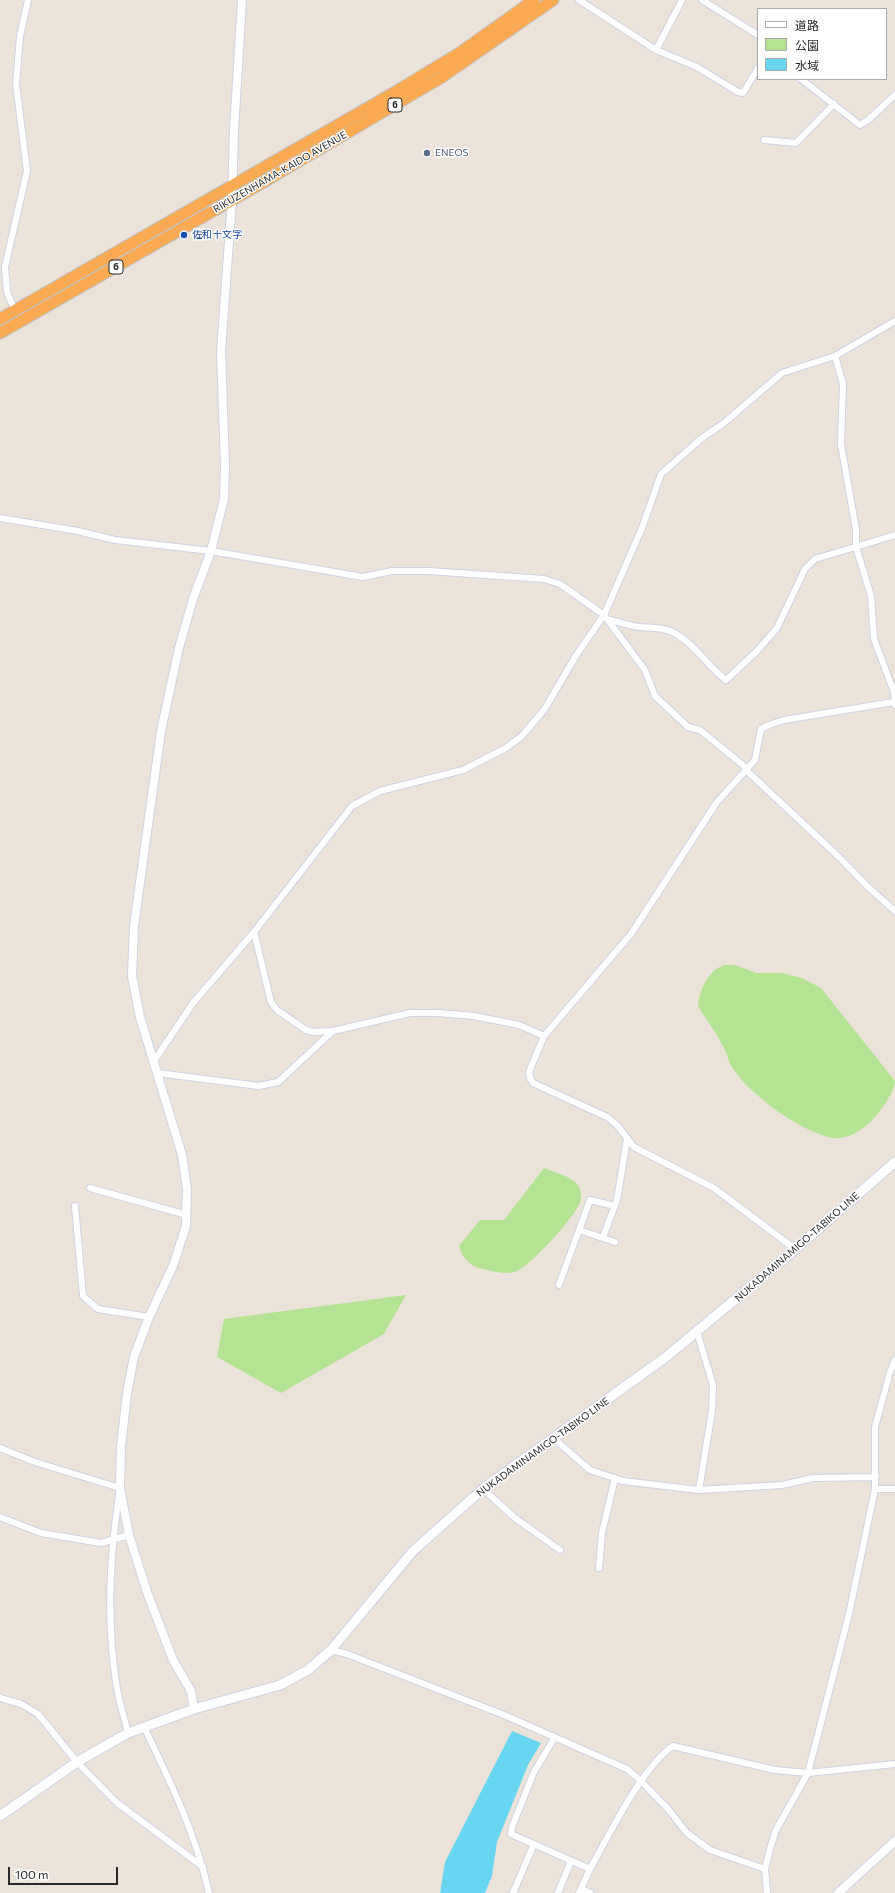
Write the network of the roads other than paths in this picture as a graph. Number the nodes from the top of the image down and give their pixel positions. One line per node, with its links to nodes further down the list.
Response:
1 (28, 0): 17 (street)
2 (242, 0): 15 (street)
3 (534, 0): 15 (highway, RIKUZENHAMA-KAIDO AVENUE / 6)
4 (553, 0): 16 (highway, RIKUZENHAMA-KAIDO AVENUE / 6)
5 (579, 0): 9 (street)
6 (682, 0): 9 (street)
7 (702, 0): 8 (street)
8 (757, 33)
9 (656, 50): 10 (street)
10 (757, 70)
11 (802, 80): 13 (street)
12 (895, 95): 13 (street)
13 (834, 104): 14 (street)
14 (764, 140)
15 (232, 186): 16 (street); 17 (highway, RIKUZENHAMA-KAIDO AVENUE / 6)
16 (232, 200): 20 (highway, RIKUZENHAMA-KAIDO AVENUE / 6); 25 (street)
17 (15, 311): 18 (highway, RIKUZENHAMA-KAIDO AVENUE / 6)
18 (0, 320)
19 (895, 322): 21 (street)
20 (0, 333)
21 (835, 356): 24 (street); 26 (street)
22 (0, 518): 25 (street)
23 (895, 535): 24 (street)
24 (856, 547): 27 (street); 28 (street)
25 (211, 551): 26 (street); 34 (street)
26 (604, 615): 27 (street); 31 (street)
27 (610, 620): 29 (street)
28 (894, 704): 29 (street)
29 (747, 771): 30 (street); 33 (street)
30 (895, 911)
31 (254, 932): 32 (street); 34 (street)
32 (333, 1031): 33 (street); 35 (street)
33 (544, 1036): 36 (street)
34 (154, 1061): 35 (street)
35 (157, 1073): 41 (street)
36 (627, 1139): 40 (street); 45 (street)
37 (895, 1162): 45 (main road, NUKADAMINAMIGO-TABIKO LINE)
38 (90, 1188): 41 (street)
39 (75, 1206): 47 (street)
40 (615, 1206): 42 (street); 43 (street)
41 (187, 1215): 47 (street)
42 (579, 1230): 43 (street); 46 (street)
43 (603, 1237): 44 (street)
44 (615, 1242)
45 (795, 1249): 48 (main road, NUKADAMINAMIGO-TABIKO LINE)
46 (559, 1285)
47 (149, 1317): 54 (street)
48 (697, 1332): 50 (main road, NUKADAMINAMIGO-TABIKO LINE); 58 (street)
49 (895, 1360): 52 (street)
50 (555, 1438): 53 (street); 55 (main road, NUKADAMINAMIGO-TABIKO LINE)
51 (0, 1448): 54 (street)
52 (876, 1477): 56 (street); 58 (street)
53 (615, 1478): 58 (street); 63 (street)
54 (120, 1488): 60 (street); 61 (street)
55 (483, 1489): 62 (street); 64 (main road, NUKADAMINAMIGO-TABIKO LINE)
56 (875, 1489): 57 (street); 72 (street)
57 (895, 1489)
58 (699, 1490)
59 (0, 1517): 61 (street)
60 (129, 1535): 61 (street); 66 (street)
61 (112, 1540): 68 (street)
62 (560, 1550)
63 (598, 1568)
64 (330, 1650): 66 (main road, NUKADAMINAMIGO-TABIKO LINE); 69 (street)
65 (0, 1698): 70 (street)
66 (194, 1709): 67 (main road, NUKADAMINAMIGO-TABIKO LINE)
67 (144, 1727): 68 (main road, NUKADAMINAMIGO-TABIKO LINE); 78 (street)
68 (128, 1733): 70 (main road, NUKADAMINAMIGO-TABIKO LINE)
69 (555, 1737): 73 (street); 76 (street)
70 (77, 1762): 74 (main road, NUKADAMINAMIGO-TABIKO LINE); 78 (street)
71 (895, 1764): 72 (street)
72 (808, 1773): 73 (street); 80 (street)
73 (642, 1782): 79 (street); 80 (street)
74 (0, 1816)
75 (895, 1842): 87 (street)
76 (534, 1844): 77 (street); 83 (street)
77 (571, 1861): 79 (street); 84 (street)
78 (203, 1867): 82 (street)
79 (590, 1868): 81 (street)
80 (766, 1869): 86 (street)
81 (580, 1891): 85 (street)
82 (209, 1893)
83 (513, 1893)
84 (558, 1893)
85 (591, 1893)
86 (767, 1893)
87 (838, 1893)

